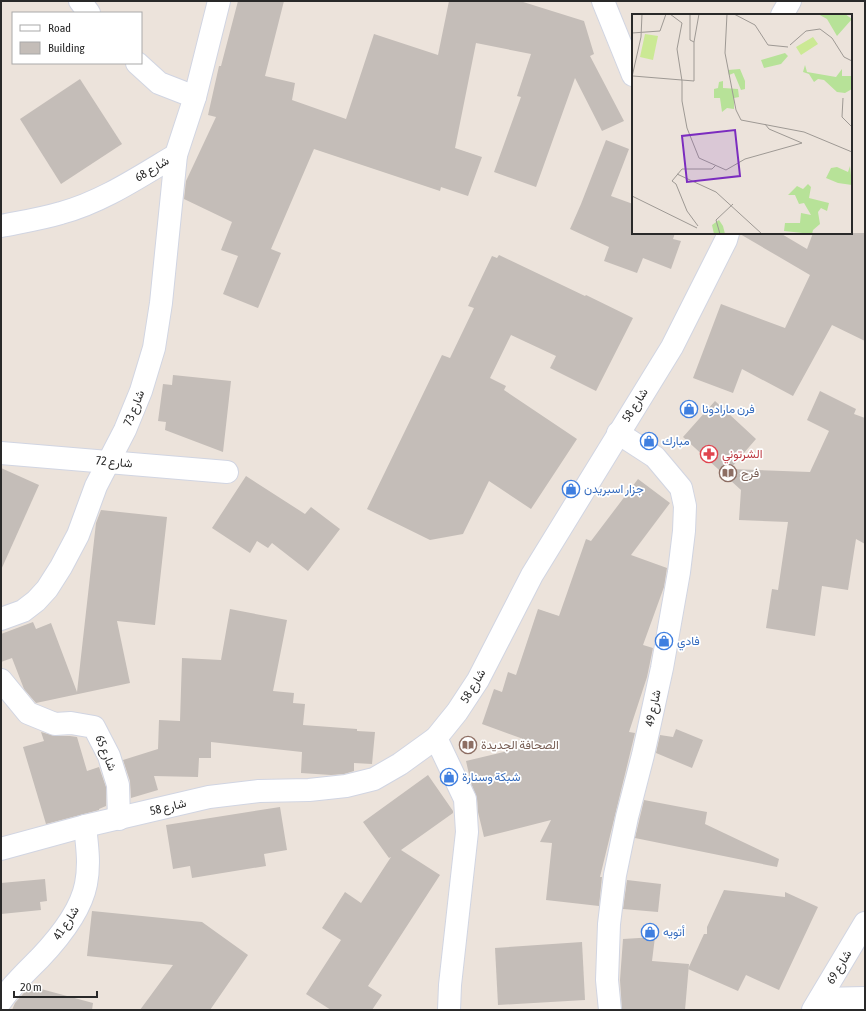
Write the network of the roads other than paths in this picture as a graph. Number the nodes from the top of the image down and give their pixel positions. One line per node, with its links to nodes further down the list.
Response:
1 (80, 1): 5 (street)
2 (219, 1): 9 (street, شارع 68)
3 (603, 1): 8 (street)
4 (790, 1): 6 (street)
5 (88, 12)
6 (783, 14)
7 (138, 64): 9 (street)
8 (632, 73)
9 (195, 97): 10 (street, شارع 68)
10 (176, 155): 11 (street, شارع 68); 15 (street, شارع 73)
11 (1, 226)
12 (726, 235): 13 (street, شارع 58)
13 (618, 433): 19 (street, شارع 58); 28 (street, شارع 49)
14 (1, 453): 15 (street, شارع 72)
15 (109, 462): 16 (street, شارع 72); 17 (street, شارع 73)
16 (227, 472)
17 (1, 619)
18 (1, 680): 20 (street, شارع 65)
19 (436, 738): 20 (street, شارع 58); 27 (street)
20 (119, 819): 21 (street, شارع 58)
21 (85, 826): 22 (street, شارع 58); 25 (street, شارع 41)
22 (1, 849)
23 (865, 923): 26 (street, شارع 69)
24 (865, 998): 26 (street)
25 (1, 1000)
26 (816, 1005)
27 (448, 1010)
28 (610, 1010)

